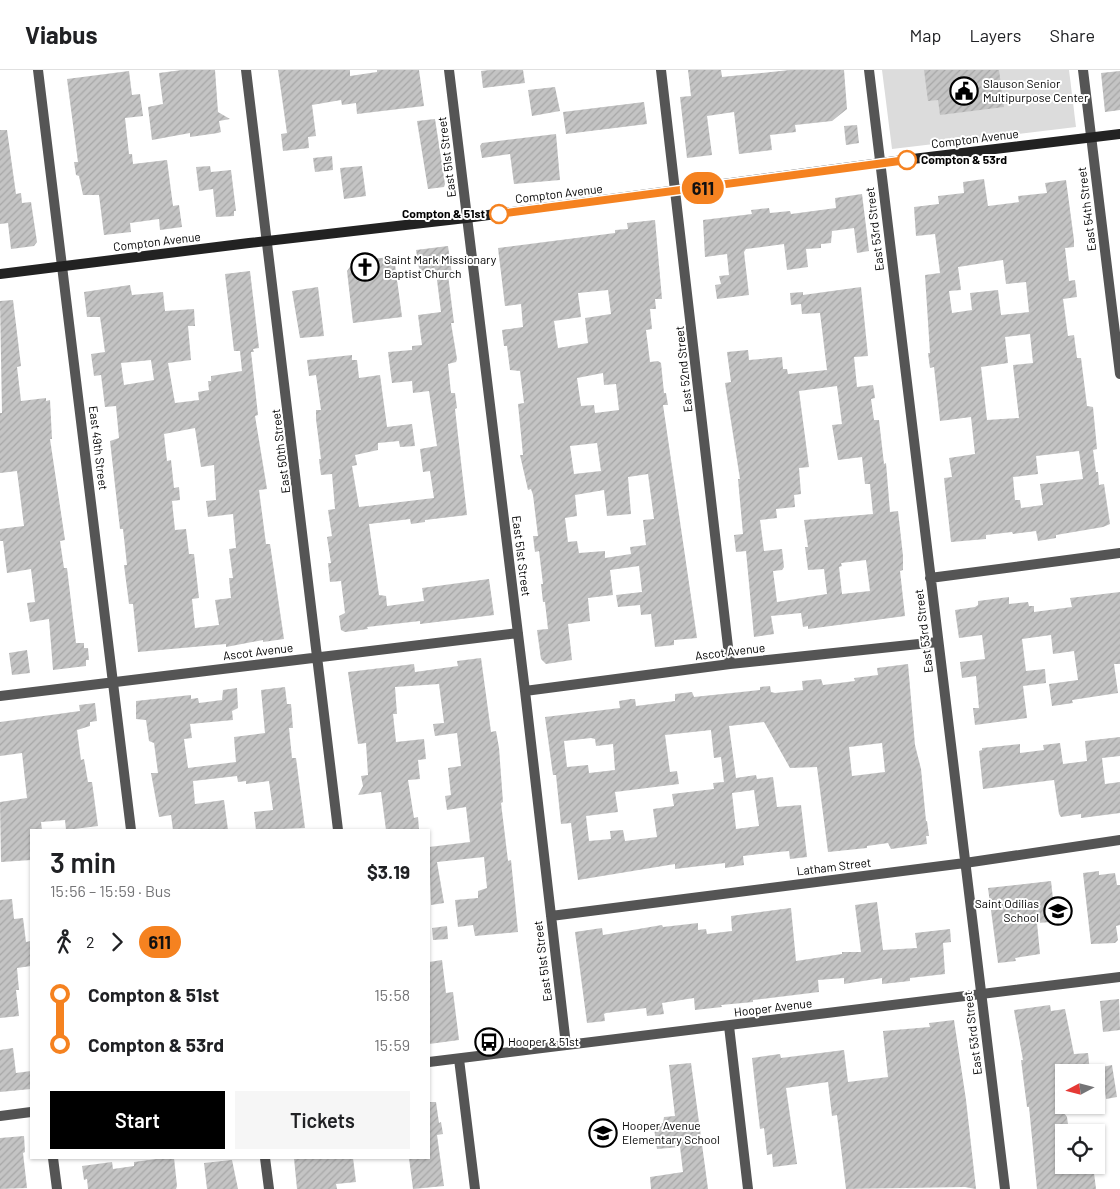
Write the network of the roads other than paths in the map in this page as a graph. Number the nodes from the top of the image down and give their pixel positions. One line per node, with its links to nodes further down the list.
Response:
1 (38, 70): 13 (street, East 49th Street)
2 (246, 70): 12 (street, East 50th Street)
3 (449, 70): 11 (street, East 51st Street)
4 (662, 70): 10 (street, East 52nd Street)
5 (869, 70): 9 (street, East 53rd Street)
6 (1083, 70): 8 (street, East 54th Street)
7 (1120, 134): 8 (main road, Compton Avenue)
8 (1091, 138): 9 (main road, Compton Avenue); 15 (street, East 54th Street)
9 (879, 163): 10 (main road, Compton Avenue); 17 (street, East 53rd Street)
10 (677, 192): 11 (main road, Compton Avenue); 21 (street, East 52nd Street)
11 (466, 218): 12 (main road, Compton Avenue); 18 (street, East 51st Street)
12 (268, 240): 13 (main road, Compton Avenue); 20 (street, East 50th Street)
13 (63, 267): 14 (main road, Compton Avenue); 22 (street, East 49th Street)
14 (0, 274)
15 (1120, 374)
16 (1120, 553): 17 (street)
17 (930, 578): 19 (street, East 53rd Street)
18 (518, 633): 20 (street, Ascot Avenue); 23 (street, East 51st Street)
19 (938, 642): 21 (street, Ascot Avenue); 28 (street, East 53rd Street)
20 (319, 658): 22 (street, Ascot Avenue); 26 (street, East 50th Street)
21 (730, 664): 23 (street, Ascot Avenue)
22 (114, 682): 24 (street, Ascot Avenue); 25 (street, East 49th Street)
23 (525, 691): 29 (street, East 51st Street)
24 (0, 696)
25 (131, 829)
26 (338, 829)
27 (1120, 840): 28 (street, Latham Street)
28 (965, 863): 29 (street, Latham Street); 31 (street, East 53rd Street)
29 (550, 916): 33 (street, East 51st Street)
30 (1120, 977): 31 (street, Hooper Avenue)
31 (981, 995): 32 (street, Hooper Avenue); 44 (street, East 53rd Street)
32 (729, 1026): 33 (street, Hooper Avenue); 43 (street)
33 (566, 1045): 34 (street, Hooper Avenue)
34 (459, 1059): 35 (street, Hooper Avenue); 42 (street)
35 (430, 1062)
36 (30, 1112): 37 (street)
37 (0, 1116)
38 (53, 1159): 40 (street)
39 (265, 1159): 41 (street)
40 (57, 1189)
41 (269, 1189)
42 (475, 1189)
43 (748, 1189)
44 (1005, 1189)

